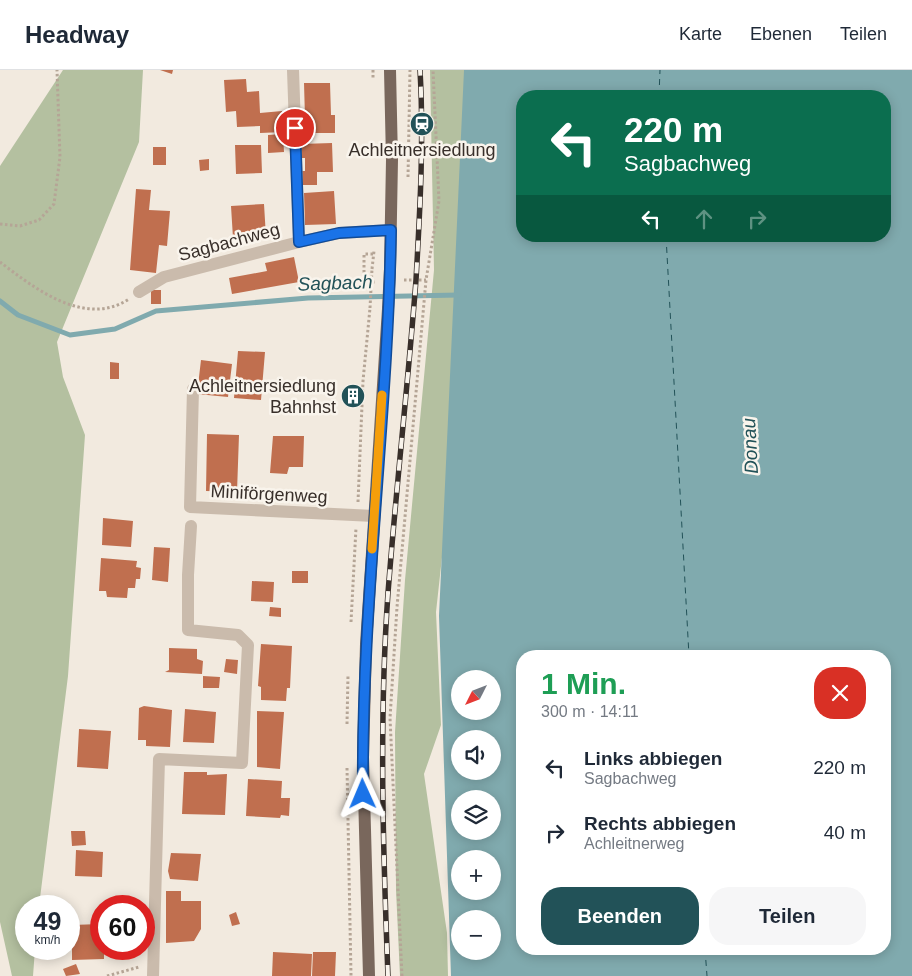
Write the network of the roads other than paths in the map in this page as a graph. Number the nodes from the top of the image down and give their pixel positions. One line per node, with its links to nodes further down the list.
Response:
1 (293, 70): 4 (street)
2 (390, 70): 3 (main road)
3 (391, 230): 4 (street, Sagbachweg); 7 (main road, bridge)
4 (299, 242): 5 (street, Sagbachweg)
5 (139, 292)
6 (193, 389): 7 (street, Miniförgenweg)
7 (374, 516): 10 (main road)
8 (191, 526): 9 (street)
9 (153, 970)
10 (369, 976)

